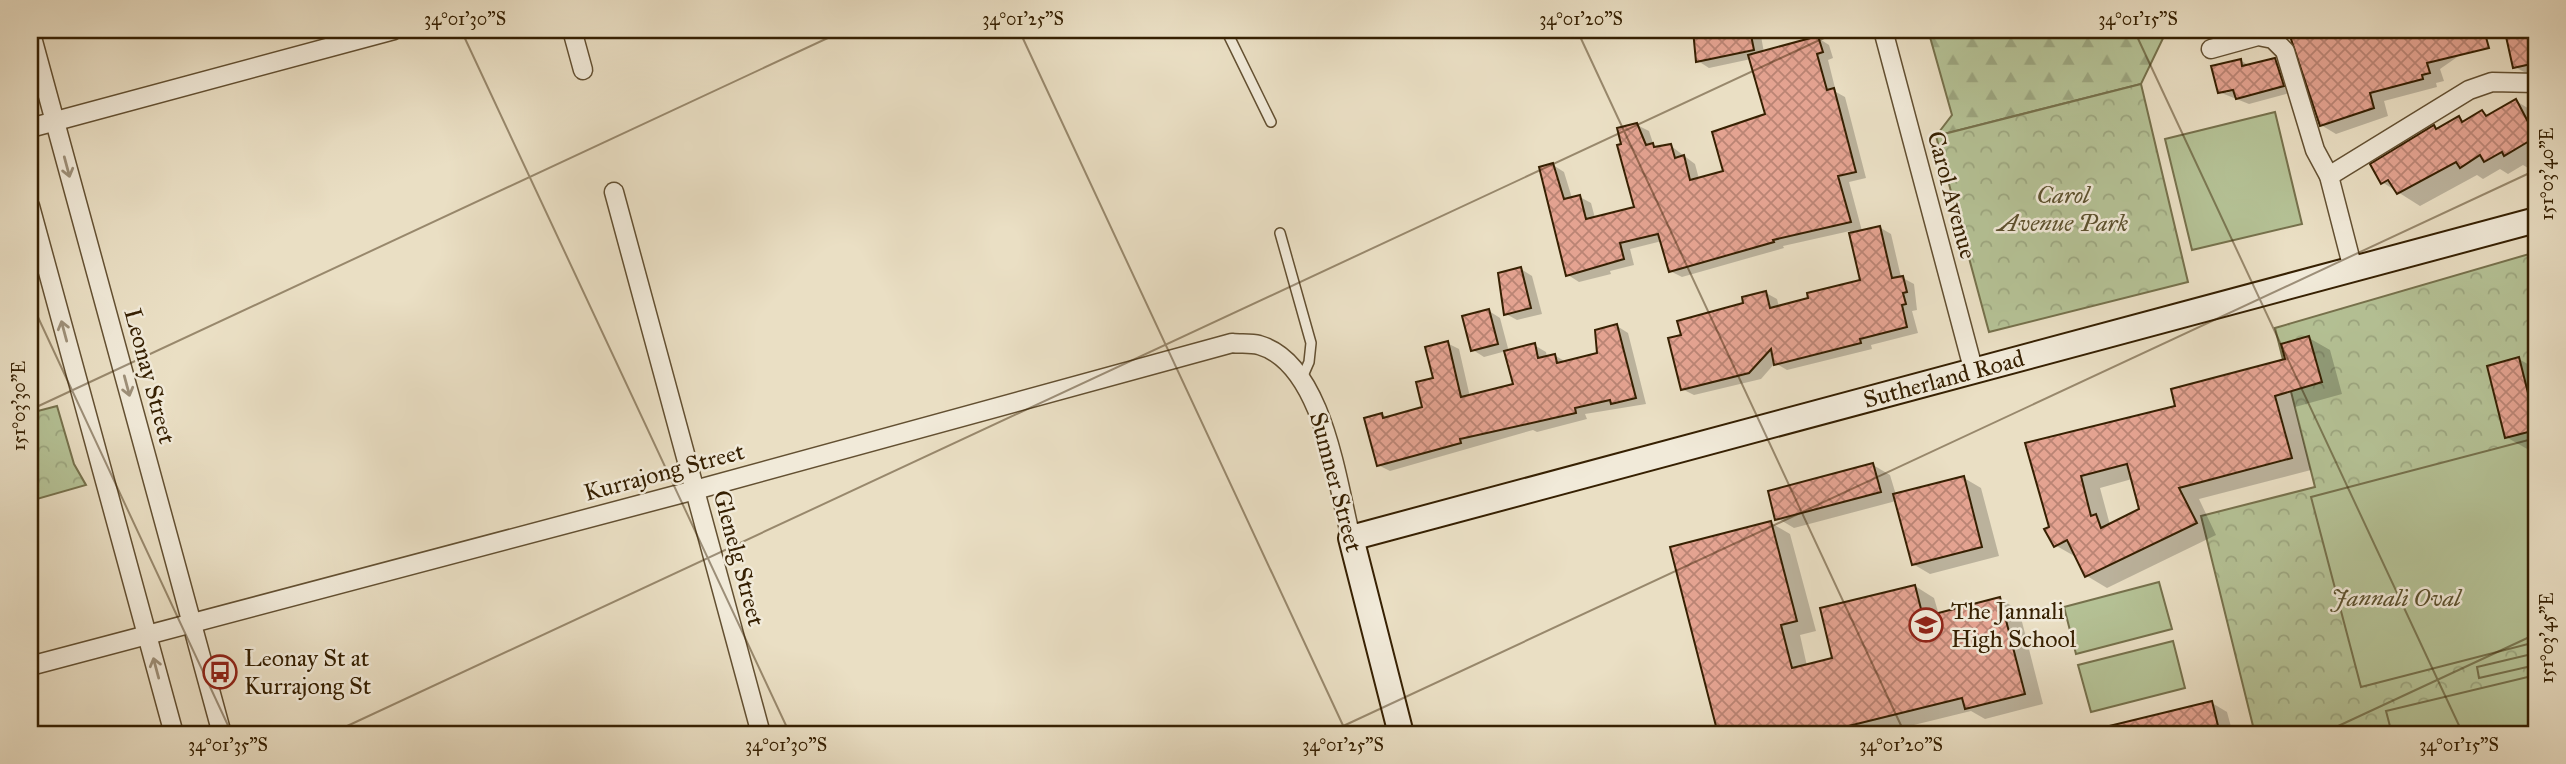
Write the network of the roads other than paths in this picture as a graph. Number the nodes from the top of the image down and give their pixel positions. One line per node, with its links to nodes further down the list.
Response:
1 (30, 30): 10 (street, Leonay Street)
2 (394, 30): 10 (street)
3 (572, 30): 8 (street)
4 (1226, 30): 11 (lane)
5 (1883, 30): 19 (street, Carol Avenue)
6 (2275, 34): 7 (street); 13 (street)
7 (2211, 49)
8 (583, 71)
9 (2536, 83): 13 (street)
10 (55, 122): 12 (street); 23 (street, Leonay Street, one-way to 23)
11 (1271, 122)
12 (30, 128)
13 (2329, 176): 18 (street)
14 (614, 192): 21 (street, Glenelg Street)
15 (30, 206): 24 (street, one-way to 15)
16 (2536, 219): 18 (street, Sutherland Road)
17 (1280, 233): 20 (lane)
18 (2353, 269): 19 (street, Sutherland Road)
19 (1974, 372): 22 (street, Sutherland Road)
20 (1302, 378): 21 (street, Kurrajong Street); 22 (street, Sumner Street)
21 (695, 490): 23 (street, Kurrajong Street); 28 (street, Glenelg Street)
22 (1351, 538): 29 (street, Sumner Street)
23 (193, 622): 24 (street, Kurrajong Street); 27 (street, Leonay Street)
24 (147, 634): 25 (street, Kurrajong Street); 26 (street, one-way to 24)
25 (30, 666)
26 (174, 734)
27 (222, 734)
28 (761, 734)
29 (1401, 734)

